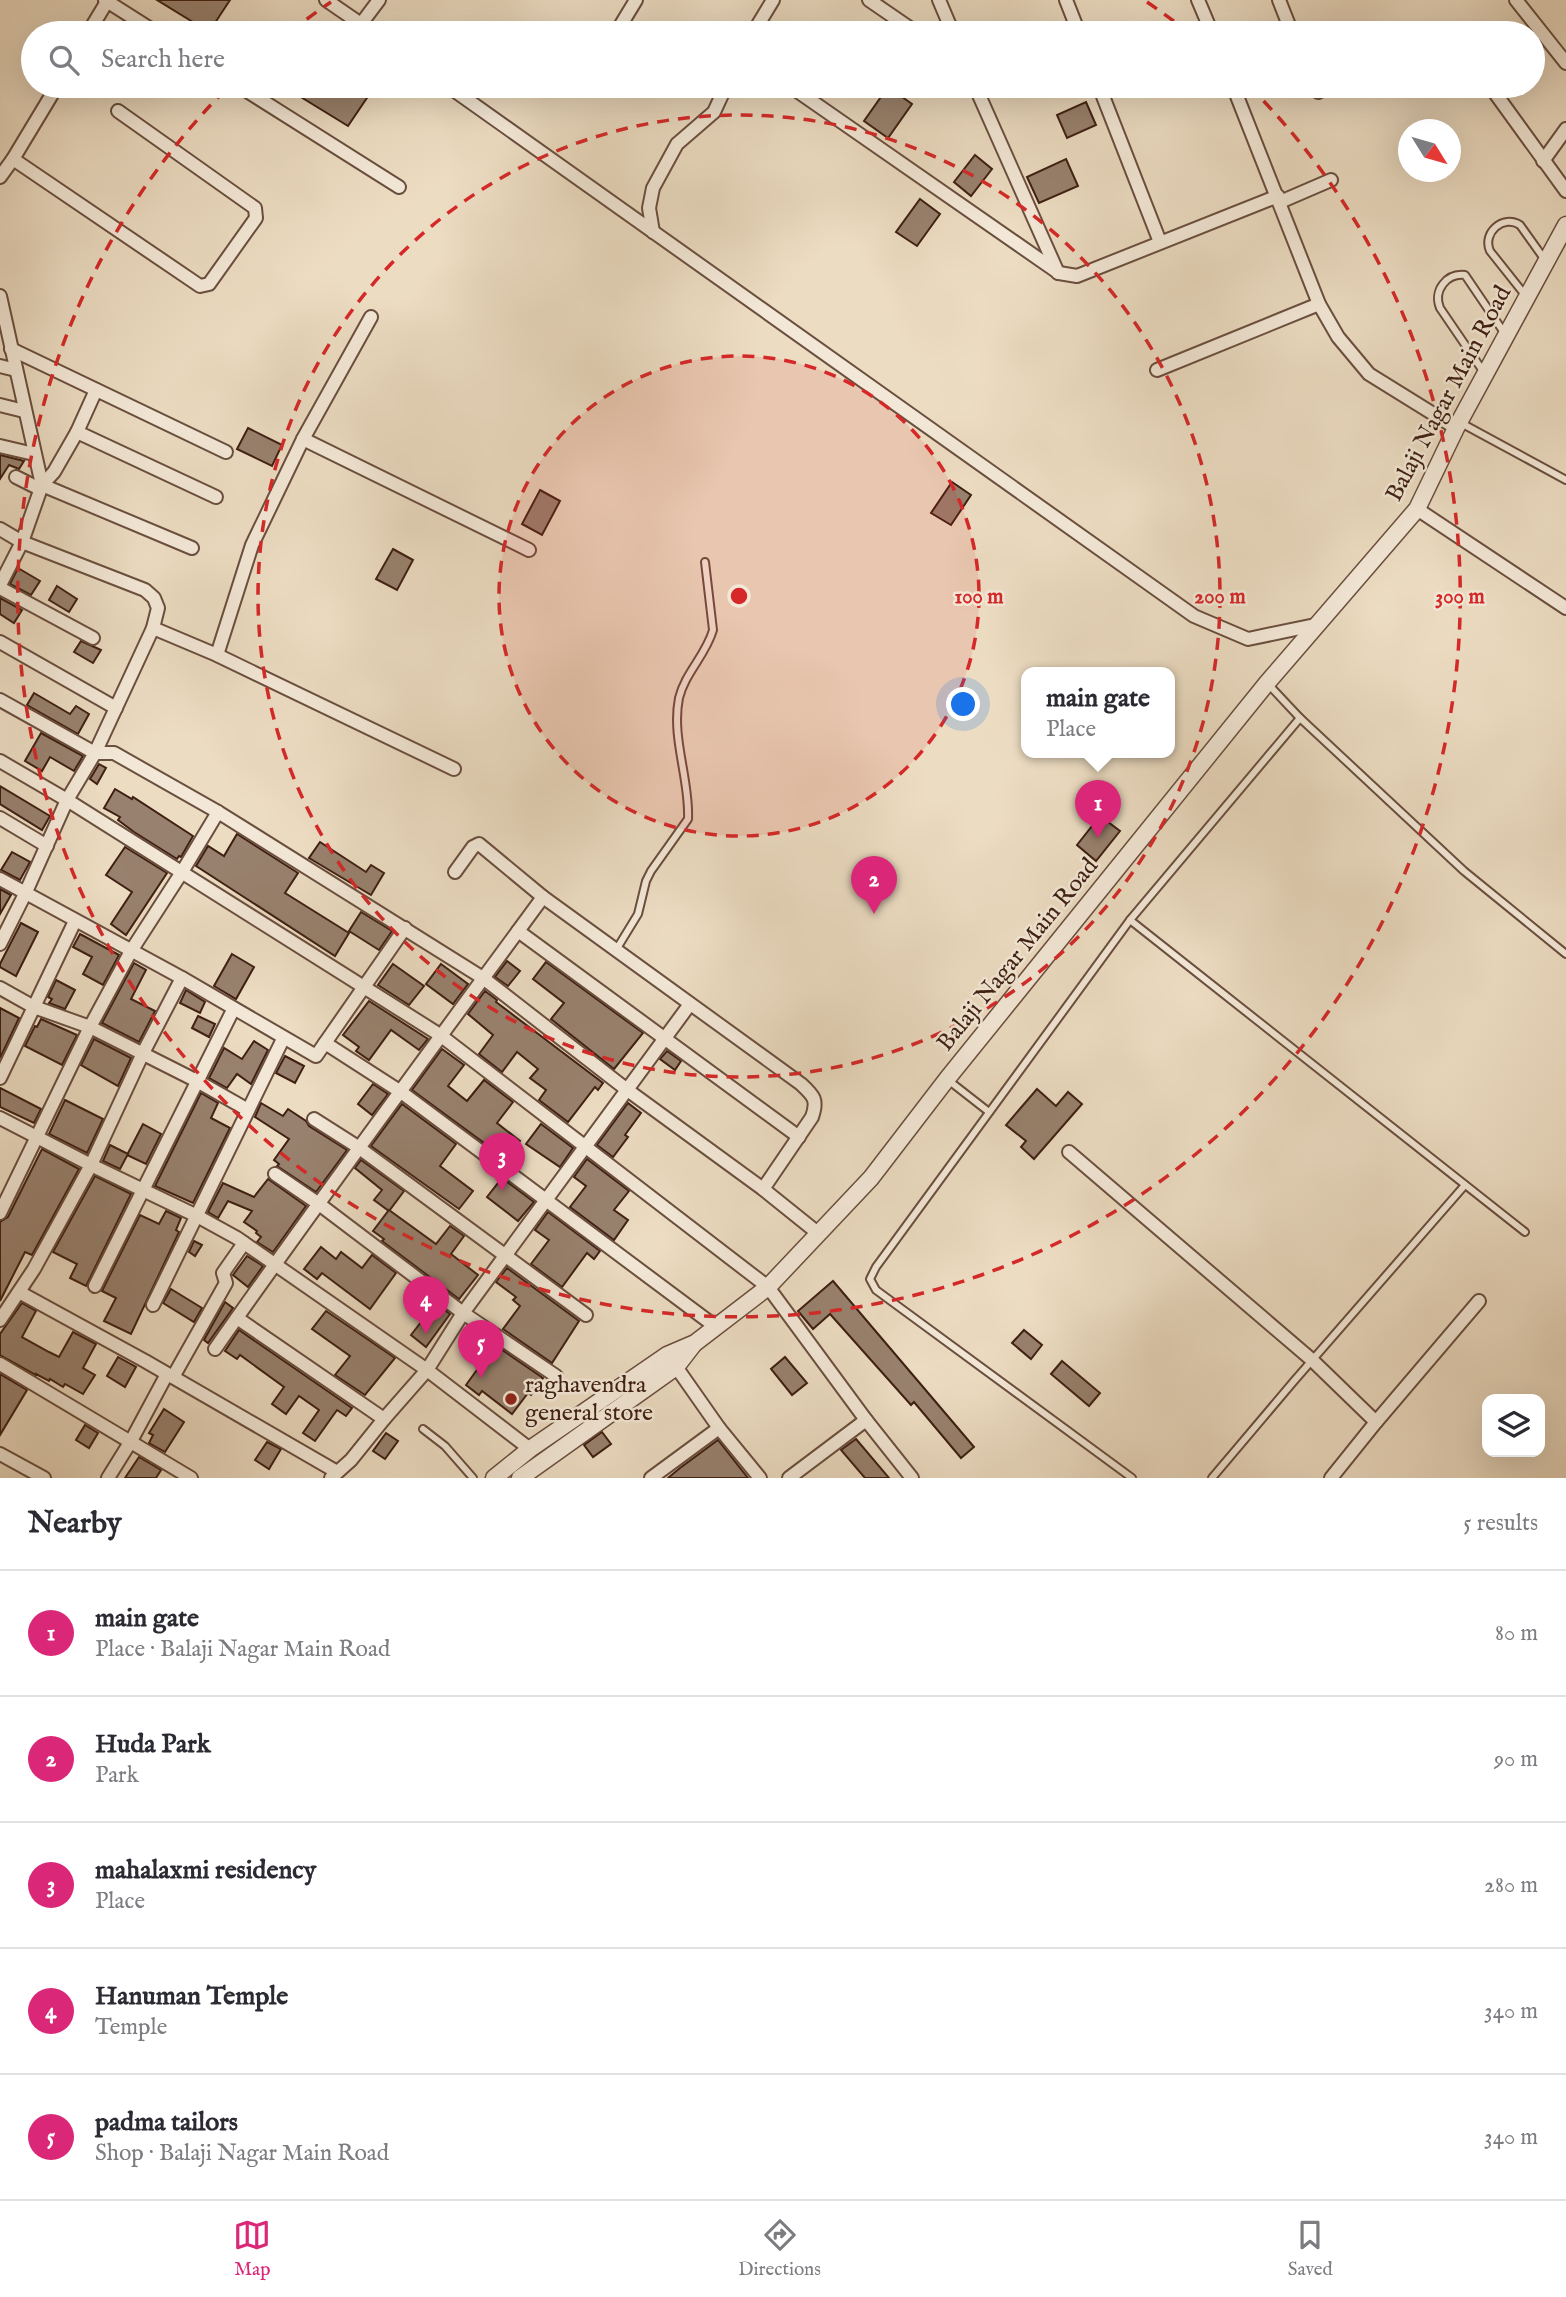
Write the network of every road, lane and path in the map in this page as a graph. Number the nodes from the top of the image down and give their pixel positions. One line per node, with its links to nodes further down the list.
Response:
1 (326, 0): 14 (street)
2 (379, 0): 15 (street)
3 (636, 0): 16 (street)
4 (773, 0): 17 (street)
5 (869, 0): 18 (street)
6 (939, 0): 19 (street)
7 (1066, 0): 20 (street)
8 (1198, 0): 21 (street)
9 (1279, 0): 22 (street)
10 (1516, 0): 23 (street)
11 (107, 1): 12 (street); 13 (street)
12 (95, 21)
13 (138, 21)
14 (357, 21)
15 (363, 21)
16 (623, 21)
17 (760, 21)
18 (900, 21)
19 (948, 21)
20 (1074, 21)
21 (1207, 21)
22 (1287, 21)
23 (1533, 21)
24 (1545, 37): 25 (street)
25 (1566, 63)
26 (50, 98): 37 (street)
27 (259, 98): 41 (street)
28 (465, 98): 45 (street)
29 (720, 98): 45 (street)
30 (807, 98): 48 (street)
31 (980, 98): 48 (street)
32 (1104, 98): 46 (street)
33 (1238, 98): 43 (street)
34 (1499, 98): 38 (street)
35 (118, 111): 37 (street)
36 (1566, 129): 38 (street)
37 (13, 159): 39 (street)
38 (1543, 161): 42 (street)
39 (0, 177)
40 (1331, 180): 43 (street)
41 (399, 187)
42 (1566, 191)
43 (1279, 199): 46 (street); 51 (street)
44 (1566, 225): 47 (street, Balaji Nagar Main Road)
45 (653, 232): 80 (street)
46 (1160, 242): 48 (street)
47 (1546, 262): 50 (street, Balaji Nagar Main Road); 50 (lane)
48 (1059, 274)
49 (0, 296): 54 (street)
50 (1527, 298): 53 (street, Balaji Nagar Main Road)
51 (1320, 304): 57 (street); 62 (street)
52 (371, 317): 64 (street)
53 (1506, 335): 58 (street, Balaji Nagar Main Road); 58 (lane)
54 (12, 349): 56 (street); 59 (street)
55 (0, 366): 56 (street)
56 (16, 370): 61 (street)
57 (1157, 370)
58 (1485, 374): 62 (street, Balaji Nagar Main Road)
59 (96, 390): 63 (street); 66 (street)
60 (0, 405): 61 (street)
61 (24, 411): 67 (street)
62 (1457, 425): 69 (lane); 72 (street, Balaji Nagar Main Road)
63 (77, 432): 70 (street); 71 (street)
64 (303, 439): 76 (street); 84 (street)
65 (0, 446): 67 (street)
66 (226, 452)
67 (34, 454): 70 (street)
68 (16, 477): 70 (street)
69 (1566, 480)
70 (41, 487): 74 (street); 75 (street)
71 (216, 497)
72 (1417, 509): 79 (street); 80 (street, Balaji Nagar Main Road)
73 (0, 530): 74 (street)
74 (22, 542): 78 (street); 81 (street)
75 (192, 548)
76 (529, 550)
77 (705, 562): 106 (lane)
78 (0, 586): 82 (street)
79 (1566, 608)
80 (1315, 625): 85 (street, Balaji Nagar Main Road)
81 (153, 628): 84 (street); 87 (street)
82 (93, 638)
83 (0, 642): 87 (street)
84 (217, 655): 91 (street)
85 (1267, 683): 88 (lane); 123 (street, Balaji Nagar Main Road)
86 (0, 700): 89 (street)
87 (116, 709): 89 (street)
88 (1300, 718): 101 (lane); 108 (lane)
89 (95, 753): 92 (street); 93 (street)
90 (0, 761): 92 (street)
91 (454, 769)
92 (67, 800): 95 (street); 96 (street)
93 (218, 812): 96 (street); 103 (street)
94 (0, 818): 95 (street)
95 (47, 846): 99 (street)
96 (182, 872): 107 (street); 111 (street)
97 (454, 872): 100 (street)
98 (0, 879): 99 (street)
99 (25, 894): 102 (street); 105 (street)
100 (543, 897): 104 (street); 106 (street)
101 (1130, 920): 128 (lane); 138 (lane)
102 (75, 921): 107 (street); 114 (street)
103 (405, 928): 110 (street); 111 (street)
104 (517, 931): 110 (street); 119 (street)
105 (0, 943)
106 (616, 950): 113 (street)
107 (131, 951): 109 (street); 116 (street)
108 (1566, 954)
109 (182, 978): 115 (street); 121 (street)
110 (482, 978): 117 (street); 125 (street)
111 (364, 987): 117 (street); 120 (street)
112 (0, 988): 114 (street)
113 (690, 1004): 119 (street); 132 (street)
114 (34, 1006): 116 (street); 122 (street)
115 (233, 1010): 118 (street); 124 (street)
116 (90, 1027): 121 (street); 131 (street)
117 (440, 1035): 126 (street); 134 (street)
118 (283, 1039): 120 (street); 127 (street)
119 (664, 1039): 125 (street); 132 (street)
120 (325, 1043): 126 (street)
121 (143, 1054): 124 (street); 136 (street)
122 (0, 1078)
123 (947, 1079): 128 (lane); 146 (street, Balaji Nagar Main Road)
124 (197, 1081): 127 (street); 140 (street)
125 (626, 1089): 134 (street); 139 (street)
126 (401, 1092): 133 (street); 141 (street)
127 (248, 1110): 144 (street)
128 (989, 1112): 186 (lane)
129 (0, 1118): 131 (street)
130 (314, 1119): 133 (street)
131 (37, 1137): 136 (street); 143 (street)
132 (799, 1137): 139 (street)
133 (358, 1147): 142 (street); 148 (street)
134 (584, 1147): 141 (street); 151 (street)
135 (1069, 1152): 161 (street)
136 (91, 1165): 140 (street); 152 (street)
137 (275, 1174): 142 (street)
138 (1465, 1185): 145 (lane); 161 (lane)
139 (763, 1189): 146 (street)
140 (142, 1190): 144 (street); 150 (street)
141 (545, 1201): 148 (street); 159 (street)
142 (319, 1204): 149 (street); 155 (street)
143 (0, 1213)
144 (197, 1216): 147 (street); 154 (street)
145 (1525, 1232)
146 (820, 1234): 151 (street, Balaji Nagar Main Road)
147 (244, 1243): 149 (street); 165 (street)
148 (505, 1256): 155 (street); 156 (street)
149 (275, 1265): 157 (street); 164 (street)
150 (95, 1286)
151 (768, 1287): 159 (street, Balaji Nagar Main Road); 168 (street)
152 (19, 1292): 158 (street); 165 (street)
153 (1479, 1301): 169 (street)
154 (153, 1305)
155 (463, 1312): 164 (street); 166 (street)
156 (586, 1315)
157 (237, 1318): 160 (street); 167 (street)
158 (0, 1320)
159 (716, 1327): 162 (street, Balaji Nagar Main Road)
160 (215, 1349)
161 (1312, 1360): 169 (street); 187 (lane)
162 (671, 1361): 170 (street); 173 (street); 181 (street)
163 (0, 1364): 172 (street)
164 (427, 1370): 167 (street); 173 (street)
165 (170, 1375): 172 (street); 175 (street)
166 (556, 1376)
167 (384, 1419): 175 (street)
168 (866, 1420): 184 (street); 185 (street)
169 (1376, 1422): 188 (street)
170 (719, 1428): 182 (street); 183 (street)
171 (423, 1429): 179 (lane)
172 (131, 1441): 177 (street); 178 (street)
173 (530, 1450): 180 (street)
174 (0, 1454): 176 (street)
175 (334, 1475)
176 (44, 1478)
177 (108, 1478)
178 (191, 1478)
179 (473, 1478)
180 (494, 1478)
181 (520, 1478)
182 (650, 1478)
183 (760, 1478)
184 (789, 1478)
185 (912, 1478)
186 (1132, 1478)
187 (1212, 1478)
188 (1331, 1478)

